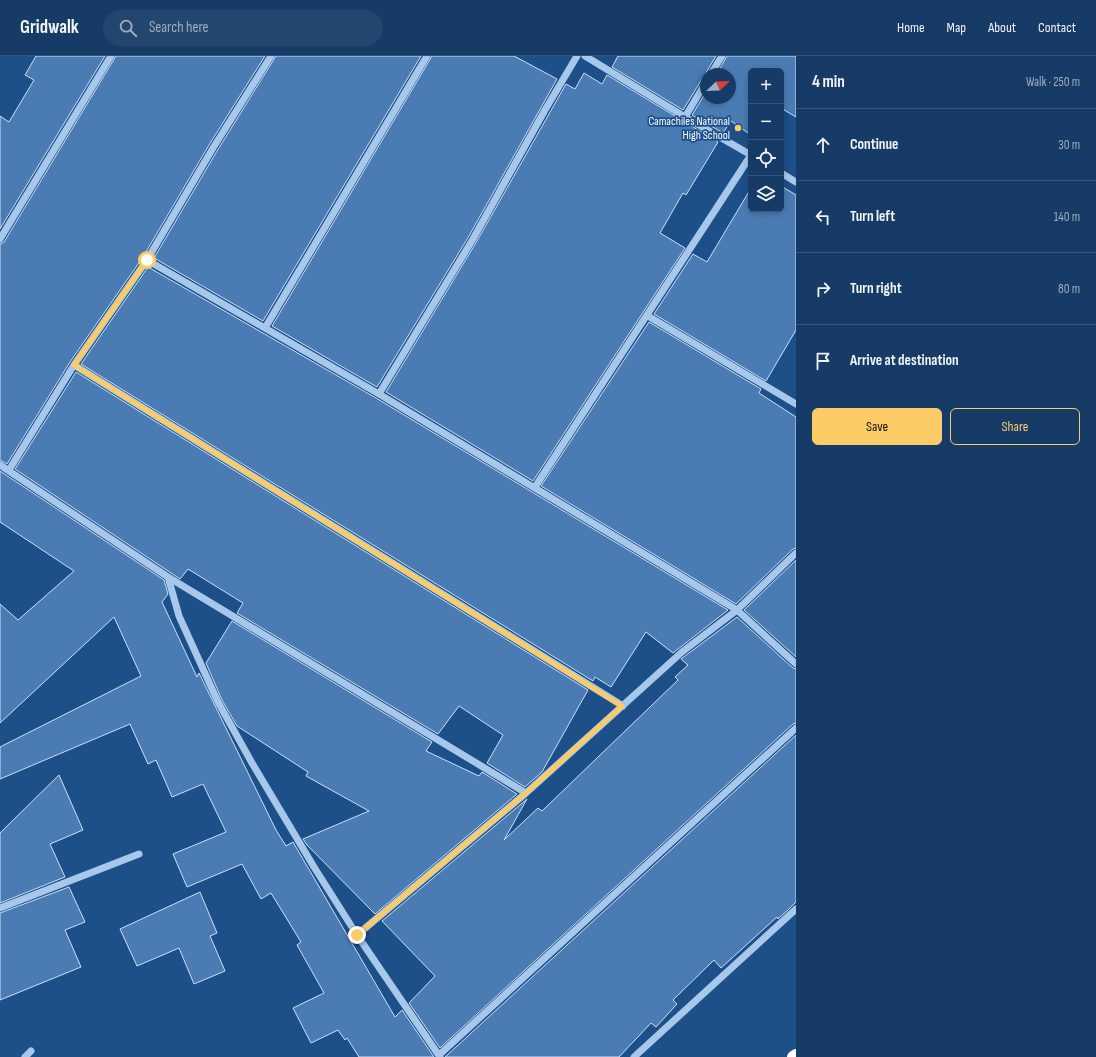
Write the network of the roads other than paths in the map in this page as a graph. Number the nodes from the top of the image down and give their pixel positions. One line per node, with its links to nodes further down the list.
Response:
1 (111, 56): 14 (street)
2 (271, 56): 15 (street)
3 (427, 56): 17 (street)
4 (577, 56): 19 (street)
5 (585, 56): 9 (street)
6 (722, 56): 7 (street)
7 (715, 68)
8 (700, 92): 9 (street)
9 (685, 117): 10 (street)
10 (748, 153)
11 (748, 160): 16 (street)
12 (784, 175): 13 (street)
13 (796, 182)
14 (0, 239)
15 (147, 260): 17 (street); 18 (street)
16 (648, 316): 20 (street); 23 (street)
17 (265, 328): 19 (street)
18 (74, 365): 22 (street); 28 (street)
19 (379, 394): 23 (street)
20 (796, 404)
21 (0, 465): 22 (street)
22 (9, 470): 25 (street)
23 (535, 487): 26 (street)
24 (796, 553): 26 (street)
25 (168, 577): 30 (street); 34 (street)
26 (737, 610): 27 (street); 28 (street)
27 (796, 664)
28 (622, 706): 30 (street)
29 (796, 728): 37 (street)
30 (526, 793): 34 (street)
31 (139, 854): 32 (street)
32 (0, 908)
33 (796, 909): 39 (street)
34 (357, 935): 37 (street)
35 (31, 1051): 38 (street)
36 (796, 1055): 40 (highway)
37 (440, 1056)
38 (25, 1057)
39 (634, 1057)
40 (794, 1057)

